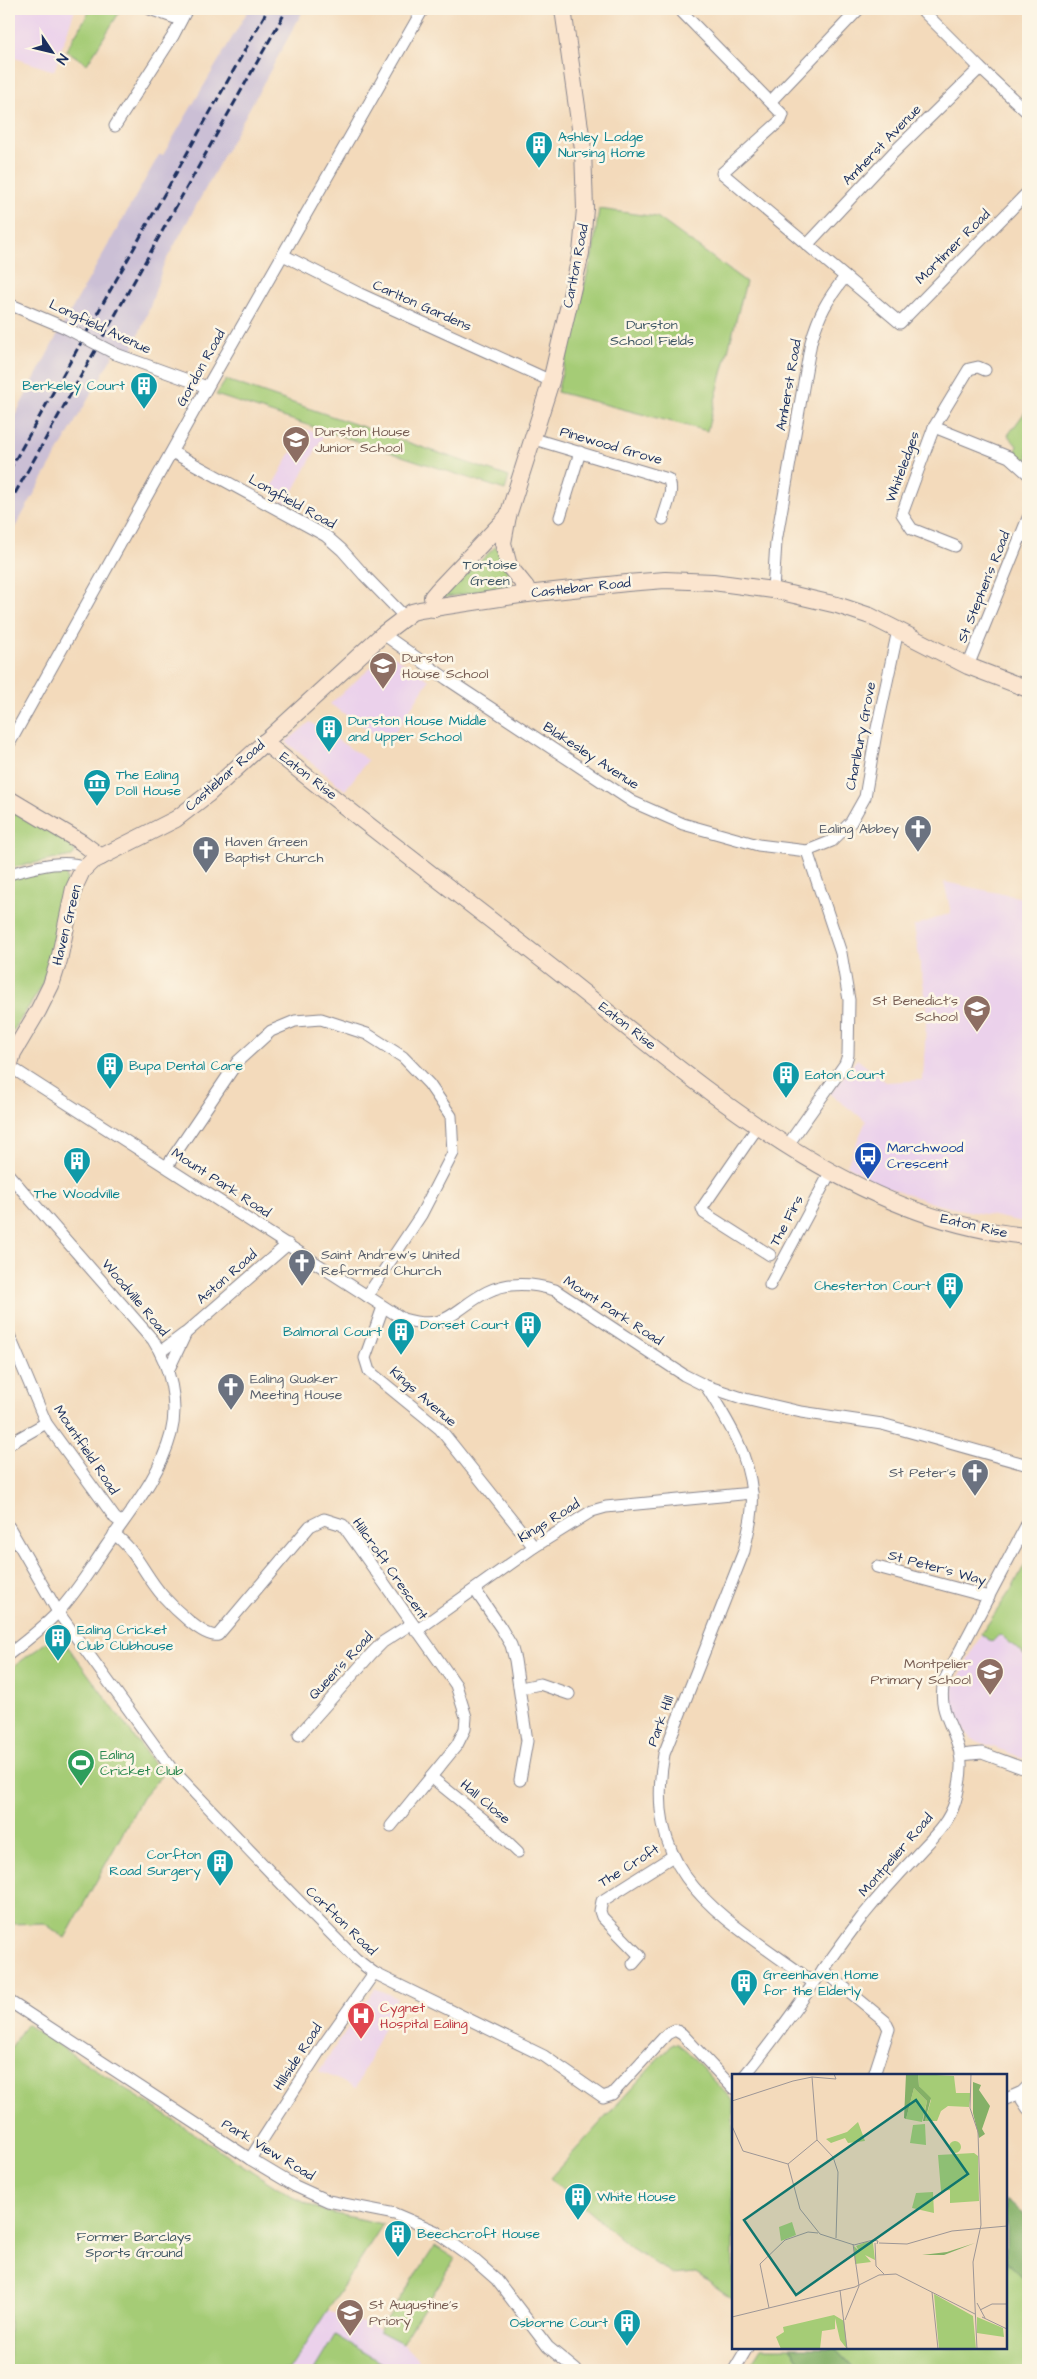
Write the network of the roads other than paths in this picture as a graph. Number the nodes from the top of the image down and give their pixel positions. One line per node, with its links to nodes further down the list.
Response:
1 (150, 9): 8 (street)
2 (186, 9): 8 (street)
3 (423, 9): 15 (street, Gordon Road)
4 (563, 9): 19 (street, Carlton Road)
5 (678, 9): 10 (street)
6 (859, 9): 10 (street)
7 (921, 9): 9 (street)
8 (181, 20): 12 (street)
9 (980, 68): 11 (street); 14 (street, Amherst Avenue)
10 (771, 101): 14 (street)
11 (1026, 106)
12 (115, 126)
13 (1028, 192): 16 (street, Mortimer Road)
14 (807, 245): 16 (street)
15 (283, 255): 19 (street, Carlton Gardens); 20 (street, Gordon Road)
16 (845, 277): 31 (street, Amherst Road)
17 (9, 304): 20 (street, Longfield Avenue, bridge)
18 (985, 370): 21 (street, Whiteledges)
19 (551, 380): 22 (street, Carlton Road)
20 (207, 387): 23 (street, Gordon Road)
21 (934, 427): 25 (street, Whiteledges); 30 (street, Whiteledges)
22 (534, 439): 24 (street, Pinewood Grove); 29 (street, Carlton Road)
23 (172, 452): 34 (street, Longfield Road); 40 (street, Gordon Road)
24 (580, 452): 26 (street); 28 (street, Pinewood Grove)
25 (1028, 474)
26 (560, 517)
27 (1028, 518): 37 (street, St Stephen's Road)
28 (663, 519)
29 (496, 541): 32 (street); 33 (street, Carlton Road)
30 (955, 546)
31 (773, 590): 32 (street, Castlebar Road); 35 (street, Castlebar Road)
32 (527, 594): 33 (street, Castlebar Road)
33 (434, 609): 34 (street, Castlebar Road)
34 (405, 617): 36 (street, Castlebar Road)
35 (898, 630): 37 (street, Castlebar Road); 42 (street, Charlbury Grove)
36 (384, 634): 39 (street, Castlebar Road); 42 (street, Blakesley Avenue)
37 (968, 666): 38 (street, Castlebar Road)
38 (1028, 689)
39 (264, 742): 43 (street, Castlebar Road); 47 (street, Eaton Rise)
40 (9, 744)
41 (9, 799): 43 (street)
42 (807, 851): 48 (street)
43 (101, 858): 44 (street, Castlebar Road)
44 (86, 867): 45 (street, Haven Green); 46 (street, Haven Green)
45 (9, 874)
46 (10, 1060): 49 (street, Mount Park Road)
47 (757, 1128): 48 (street, Eaton Rise); 54 (street)
48 (787, 1146): 50 (street, Eaton Rise)
49 (167, 1166): 53 (street, Mount Park Road); 56 (street)
50 (831, 1171): 52 (street, Eaton Rise); 55 (street, The Firs)
51 (9, 1175): 60 (street, Woodville Road)
52 (1028, 1236)
53 (288, 1244): 56 (street, Mount Park Road); 58 (street, Aston Road)
54 (770, 1255)
55 (770, 1285)
56 (366, 1296): 57 (street, Mount Park Road)
57 (383, 1307): 62 (street, Mount Park Road); 73 (street, Kings Avenue)
58 (186, 1333): 60 (street, Aston Road); 61 (street, Aston Road)
59 (9, 1335): 65 (street, Mountfield Road)
60 (160, 1352): 61 (street, Woodville Road)
61 (168, 1371): 70 (street, Woodville Road)
62 (706, 1386): 63 (street, Mount Park Road); 64 (street, Park Hill)
63 (736, 1396): 64 (street); 67 (street, Mount Park Road)
64 (726, 1418): 68 (street, Park Hill)
65 (46, 1423): 66 (street); 70 (street, Mountfield Road)
66 (9, 1444)
67 (1028, 1465)
68 (752, 1494): 73 (street, Kings Road); 89 (street, Park Hill)
69 (1028, 1522): 76 (street, Montpelier Road)
70 (122, 1523): 72 (street, Woodville Road)
71 (9, 1527): 77 (street, Corfton Road)
72 (114, 1534): 77 (street, Woodville Road); 78 (street, Hillcroft Crescent)
73 (534, 1547): 75 (street, Kings Road)
74 (877, 1567): 76 (street, St Peter's Way)
75 (475, 1590): 78 (street, Kings Road); 80 (street)
76 (989, 1597): 83 (street, Montpelier Road)
77 (58, 1612): 79 (street, Woodville Road); 92 (street, Corfton Road)
78 (413, 1628): 82 (street, Queen's Road); 85 (street, Hillcroft Crescent)
79 (9, 1654)
80 (521, 1688): 81 (street); 86 (street)
81 (569, 1694)
82 (299, 1735)
83 (960, 1755): 84 (street); 91 (street, Montpelier Road)
84 (1028, 1770)
85 (431, 1777): 87 (street, Hillcroft Crescent); 88 (street, Hall Close)
86 (520, 1780)
87 (391, 1826)
88 (518, 1852)
89 (673, 1856): 90 (street, The Croft); 93 (street, Park Hill)
90 (633, 1964)
91 (823, 1970): 93 (street, Montpelier Road); 96 (street)
92 (374, 1973): 97 (street, Corfton Road); 101 (street, Hillside Road)
93 (814, 1983): 95 (street, Montpelier Road)
94 (9, 2001): 101 (street, Park View Road)
95 (745, 2074)
96 (874, 2074)
97 (732, 2087)
98 (1025, 2089): 99 (street); 100 (street)
99 (1007, 2098)
100 (1028, 2109)
101 (250, 2159): 103 (street, Park View Road)
102 (746, 2349): 104 (street)
103 (576, 2370)
104 (734, 2370)

